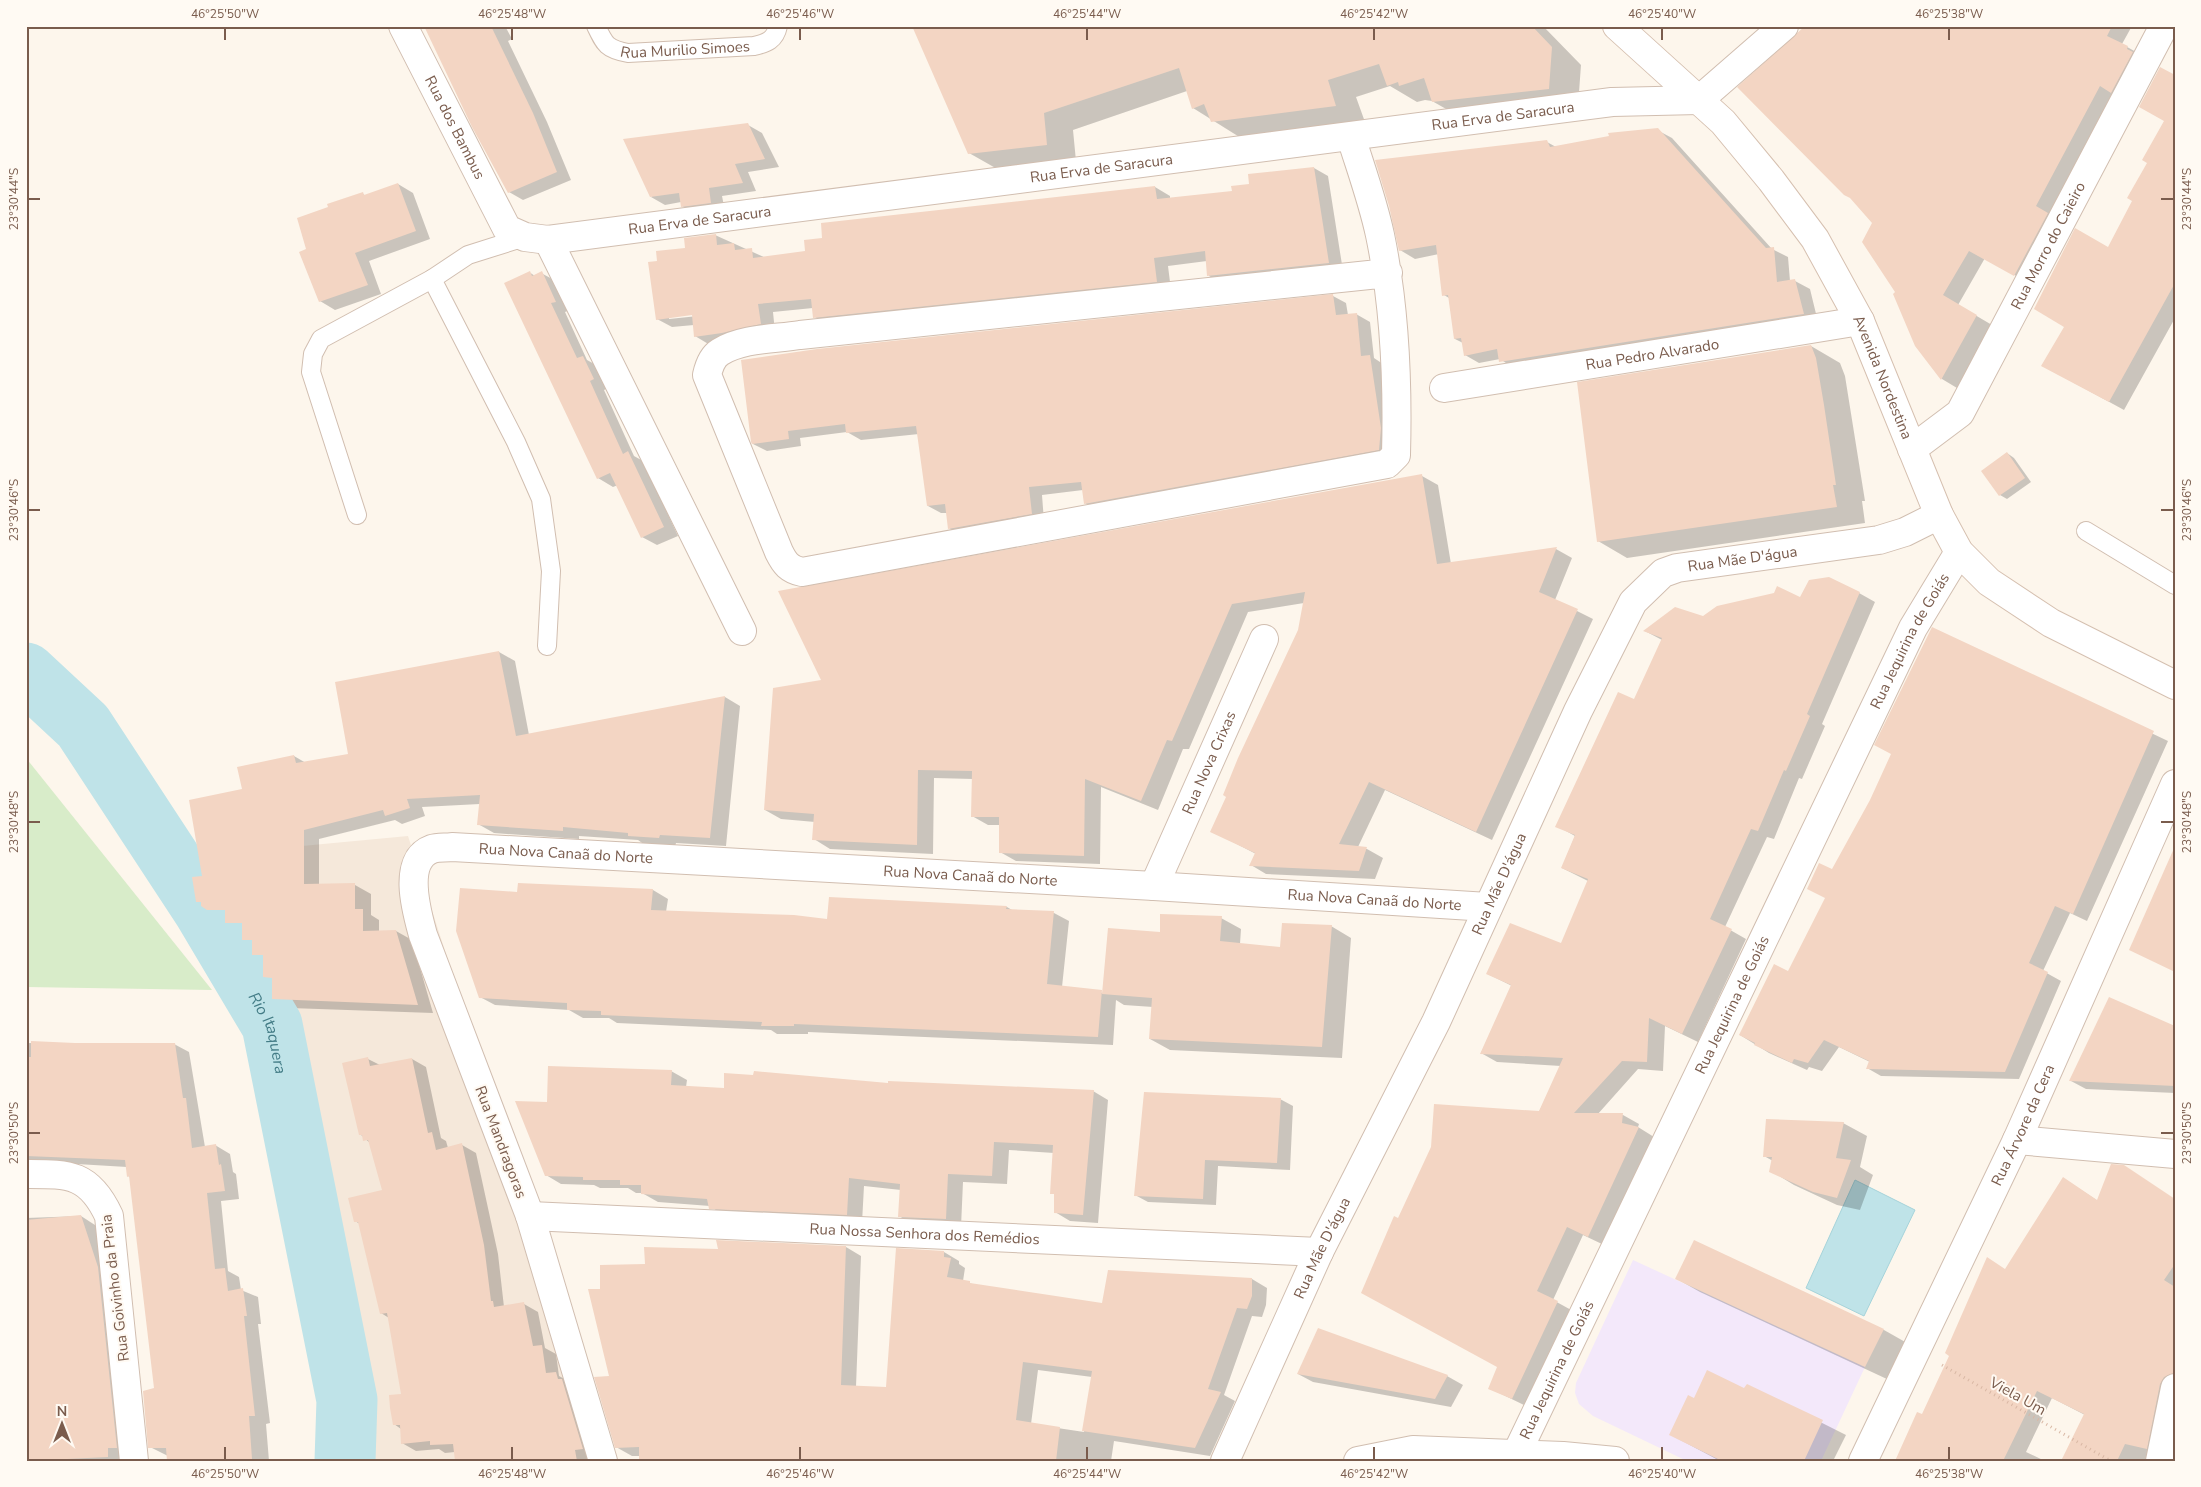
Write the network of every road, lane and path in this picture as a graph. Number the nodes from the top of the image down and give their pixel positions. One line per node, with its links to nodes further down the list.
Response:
1 (403, 26): 9 (street, Rua dos Bambus)
2 (596, 26): 3 (lane, Rua Murilio Simoes)
3 (778, 26)
4 (1617, 26): 7 (street, Avenida Nordestina)
5 (1784, 26): 7 (street)
6 (2164, 26): 14 (street, Rua Morro do Caieiro)
7 (1700, 100): 8 (street, Rua Erva de Saracura); 12 (street, Avenida Nordestina)
8 (1351, 137): 9 (street, Rua Erva de Saracura); 10 (street)
9 (527, 235): 11 (lane); 20 (street, Rua dos Bambus)
10 (1388, 273): 10 (street)
11 (432, 279): 15 (lane); 22 (lane)
12 (1860, 321): 13 (street, Rua Pedro Alvarado); 14 (street, Avenida Nordestina)
13 (1444, 388)
14 (1912, 449): 16 (street, Avenida Nordestina)
15 (357, 515)
16 (1939, 515): 18 (street, Avenida Nordestina); 27 (street, Rua Mãe D'água)
17 (2086, 531): 19 (lane)
18 (1959, 552): 23 (street, Avenida Nordestina); 35 (street, Rua Jequirina de Goiás)
19 (2175, 585)
20 (742, 631)
21 (1264, 639): 26 (street, Rua Nova Crixas)
22 (547, 646)
23 (2175, 684)
24 (2175, 784): 28 (street, Rua Árvore da Cera)
25 (452, 847): 26 (street, Rua Nova Canaã do Norte); 31 (street, Rua Mandragoras)
26 (1154, 886): 27 (street, Rua Nova Canaã do Norte)
27 (1488, 908): 32 (street, Rua Mãe D'água)
28 (2016, 1140): 29 (street); 33 (street, Rua Árvore da Cera)
29 (2175, 1154)
30 (26, 1174): 36 (street, Rua Goivinho da Praia)
31 (530, 1216): 32 (street, Rua Nossa Senhora dos Remédios); 37 (street, Rua Mandragoras)
32 (1319, 1252): 38 (street, Rua Mãe D'água)
33 (1915, 1350): 41 (street, Rua Árvore da Cera); 42 (path, Viela Um)
34 (2175, 1388): 43 (street)
35 (1514, 1458): 39 (street); 40 (street)
36 (134, 1461)
37 (603, 1461)
38 (1225, 1461)
39 (1358, 1461)
40 (1615, 1461)
41 (1863, 1461)
42 (2111, 1461)
43 (2160, 1461)

